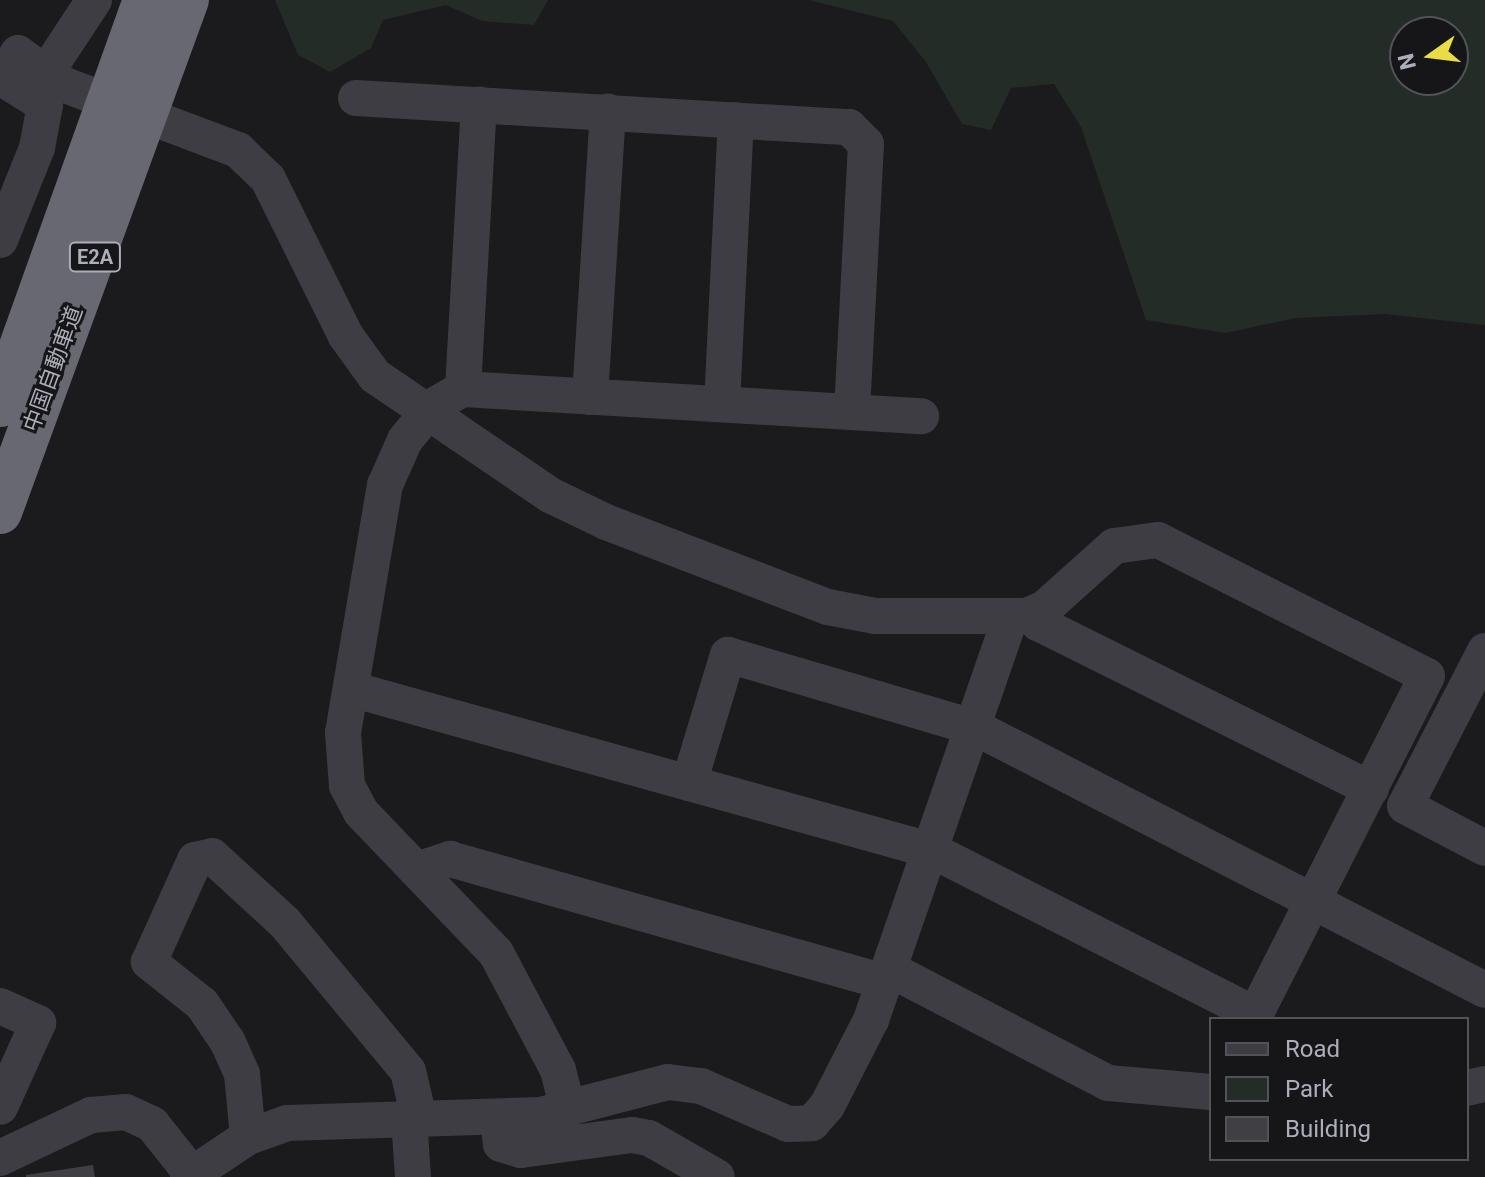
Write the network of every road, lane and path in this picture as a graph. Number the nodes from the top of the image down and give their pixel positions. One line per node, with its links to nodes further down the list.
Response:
1 (94, 0): 4 (street)
2 (145, 0): 14 (highway, 中国自動車道 / E2A)
3 (187, 0): 18 (highway, 中国自動車道 / E2A)
4 (55, 79): 9 (street); 16 (street)
5 (356, 98): 6 (street)
6 (479, 104): 7 (street); 11 (street)
7 (608, 112): 8 (street); 12 (street)
8 (736, 120): 13 (street); 15 (street)
9 (14, 165): 10 (street)
10 (0, 240)
11 (463, 389): 12 (street); 16 (street)
12 (590, 397): 13 (street)
13 (722, 404): 15 (street)
14 (0, 405)
15 (852, 412): 17 (street)
16 (428, 414): 19 (street); 21 (street)
17 (921, 416)
18 (0, 512)
19 (1021, 616): 23 (street); 25 (street); 25 (street)
20 (1485, 651): 22 (street)
21 (351, 689): 24 (street); 28 (street)
22 (1474, 700): 26 (street)
23 (976, 728): 24 (street); 27 (street); 29 (street)
24 (689, 783): 27 (street)
25 (1371, 789): 29 (street)
26 (1485, 848)
27 (933, 851): 30 (street); 33 (street)
28 (419, 869): 30 (street); 36 (street)
29 (1315, 901): 31 (street); 33 (street)
30 (887, 976): 34 (street); 36 (street)
31 (1485, 990)
32 (0, 1006): 35 (street)
33 (1254, 1017)
34 (1209, 1092)
35 (0, 1107)
36 (568, 1110): 37 (street)
37 (498, 1117): 38 (street); 43 (street)
38 (414, 1118): 39 (street); 39 (street); 42 (street)
39 (248, 1137): 41 (street)
40 (0, 1158): 41 (street)
41 (190, 1175)
42 (413, 1177)
43 (717, 1177)

